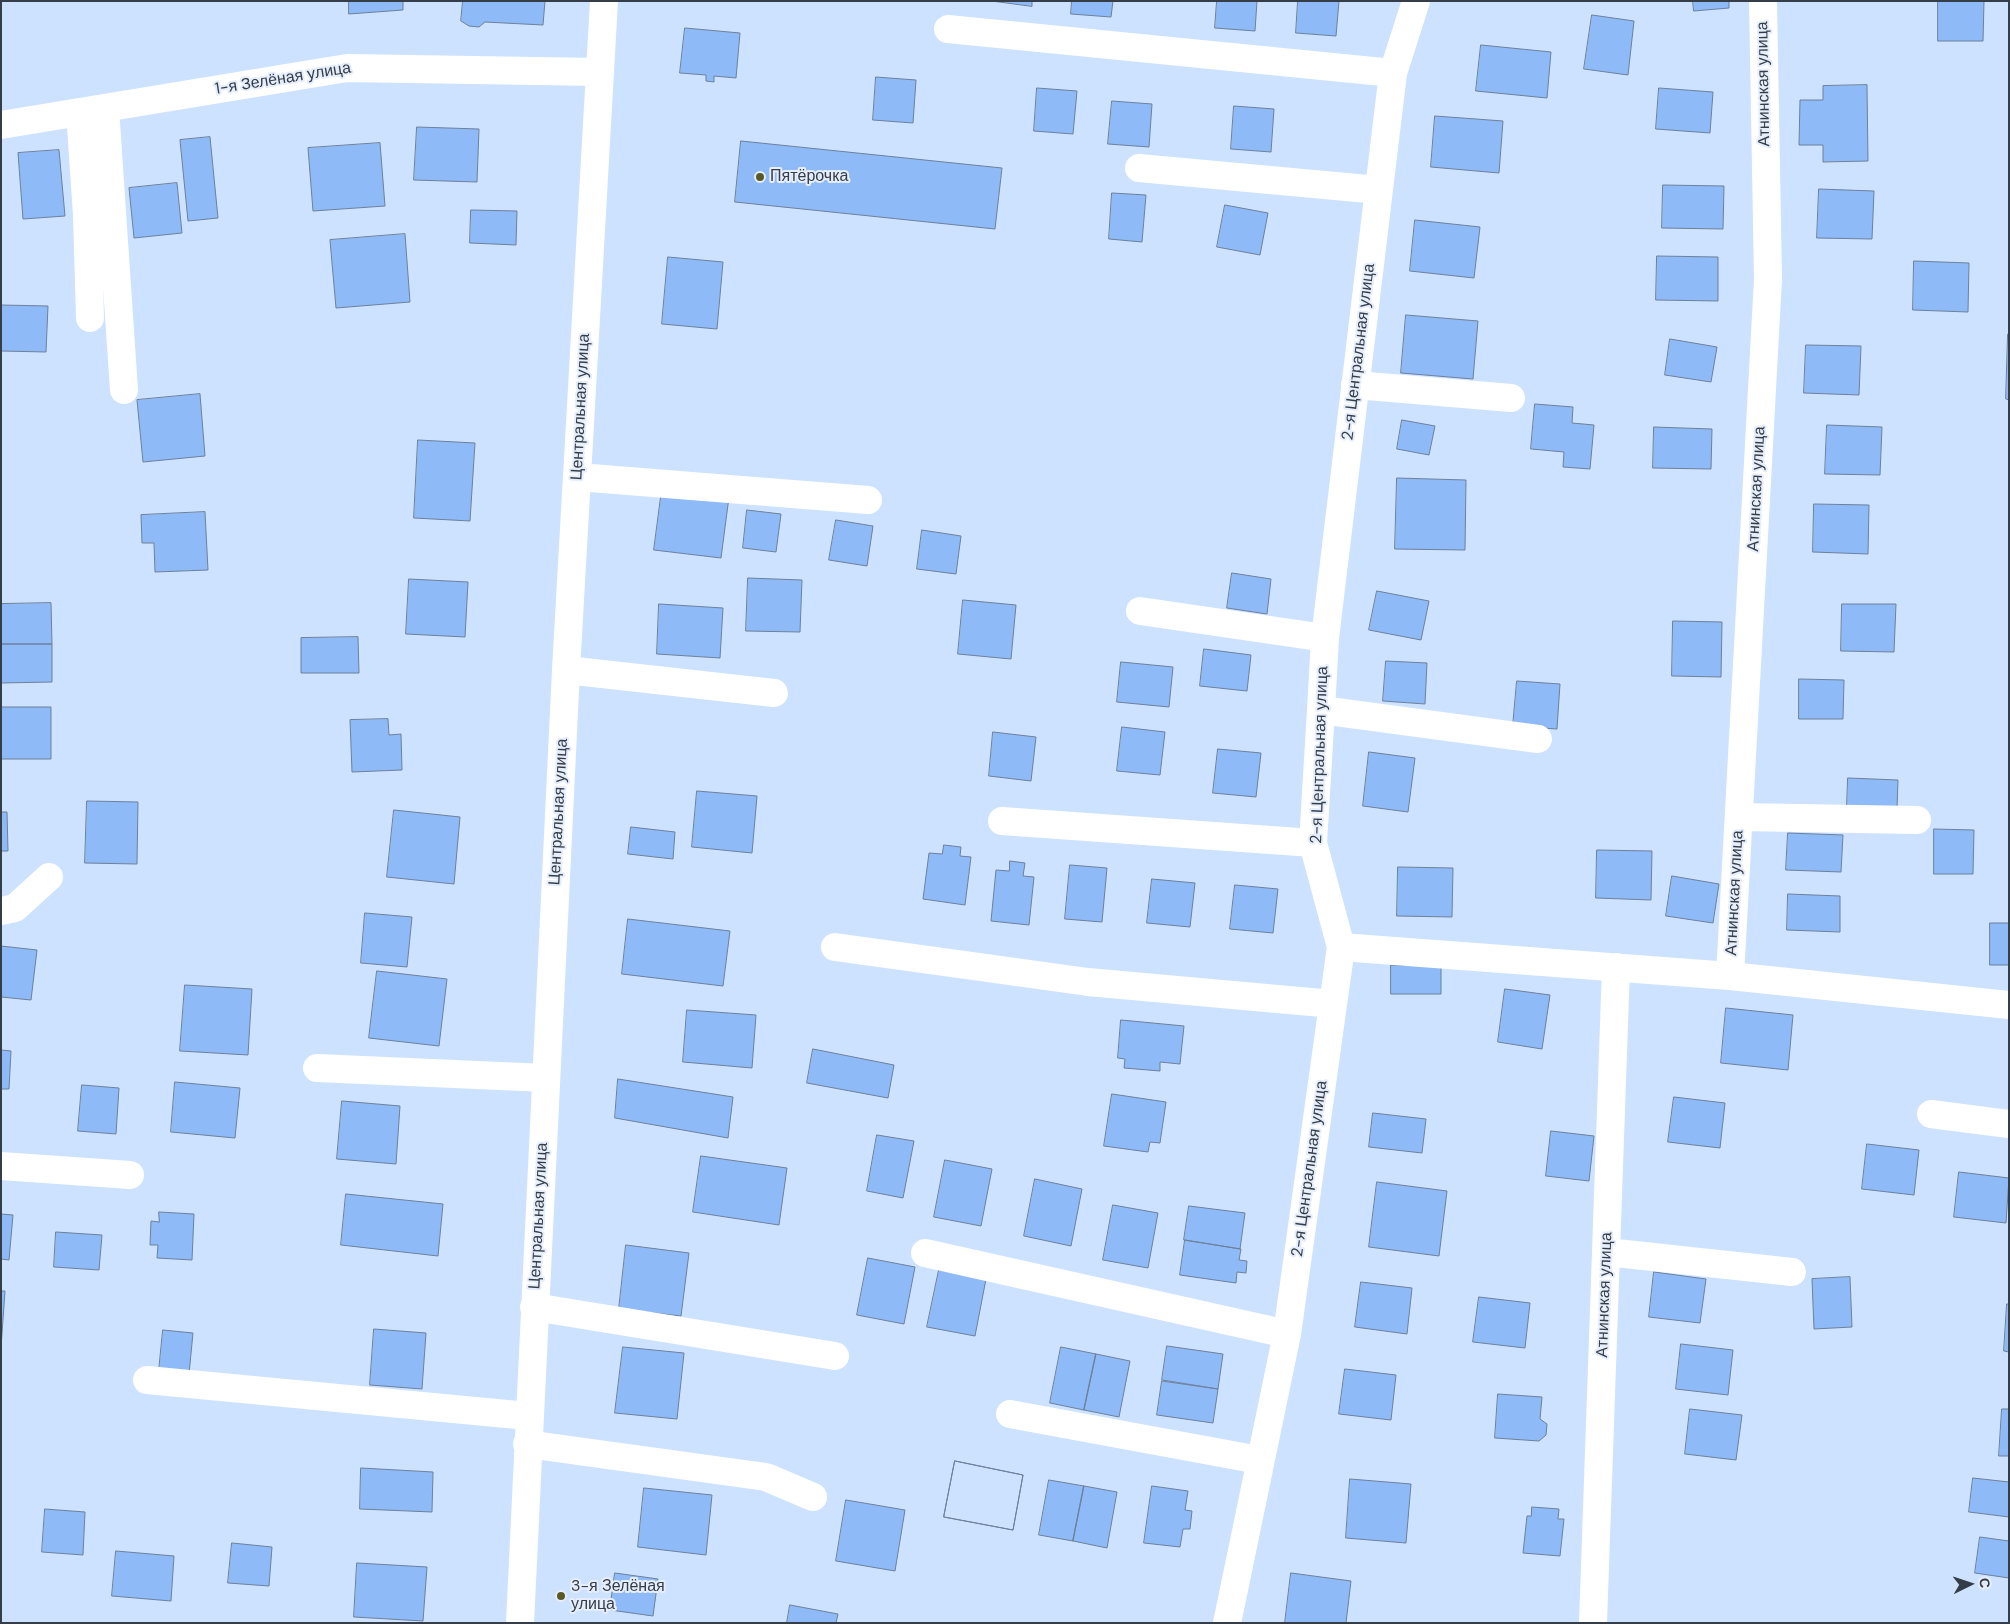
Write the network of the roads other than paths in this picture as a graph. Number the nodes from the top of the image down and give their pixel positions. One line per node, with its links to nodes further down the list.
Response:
1 (604, 1): 5 (street, Центральная улица)
2 (1416, 1): 6 (street, 2-я Центральная улица)
3 (1763, 1): 23 (street, Атнинская улица)
4 (948, 29): 6 (street)
5 (598, 72): 7 (street, 1-я Зелёная улица); 15 (street, Центральная улица)
6 (1394, 73): 10 (street, 2-я Центральная улица)
7 (92, 110): 8 (street, 1-я Зелёная улица); 11 (street); 13 (street)
8 (1, 125)
9 (1139, 168): 10 (street)
10 (1379, 190): 12 (street, 2-я Центральная улица)
11 (90, 318)
12 (1355, 386): 14 (street); 18 (street, 2-я Центральная улица)
13 (124, 390)
14 (1511, 398)
15 (578, 477): 16 (street); 19 (street, Центральная улица)
16 (868, 500)
17 (1140, 610): 18 (street)
18 (1325, 638): 21 (street, 2-я Центральная улица)
19 (566, 670): 20 (street); 36 (street, Центральная улица)
20 (774, 693)
21 (1321, 710): 22 (street); 26 (street, 2-я Центральная улица)
22 (1538, 739)
23 (1739, 817): 24 (street); 32 (street, Атнинская улица)
24 (1917, 820)
25 (1002, 821): 26 (street)
26 (1313, 843): 30 (street, 2-я Центральная улица)
27 (50, 877): 28 (street)
28 (1, 911)
29 (835, 947): 33 (street)
30 (1341, 948): 31 (street); 33 (street, 2-я Центральная улица)
31 (1616, 968): 32 (street); 41 (street, Атнинская улица)
32 (1730, 976): 34 (street)
33 (1333, 1004): 45 (street, 2-я Центральная улица)
34 (2009, 1004)
35 (317, 1068): 36 (street)
36 (546, 1078): 44 (street, Центральная улица)
37 (1931, 1114): 38 (street)
38 (2009, 1124)
39 (1, 1166): 40 (street)
40 (130, 1175)
41 (1607, 1252): 43 (street); 55 (street, Атнинская улица)
42 (925, 1253): 45 (street)
43 (1792, 1272)
44 (534, 1307): 46 (street); 49 (street, Центральная улица)
45 (1287, 1334): 51 (street, 2-я Центральная улица)
46 (835, 1356)
47 (147, 1380): 49 (street)
48 (1010, 1414): 51 (street)
49 (528, 1416): 50 (street, Центральная улица)
50 (527, 1444): 52 (street); 53 (street, Центральная улица)
51 (1259, 1460): 54 (street, 2-я Центральная улица)
52 (813, 1497)
53 (520, 1623)
54 (1227, 1623)
55 (1593, 1623)

